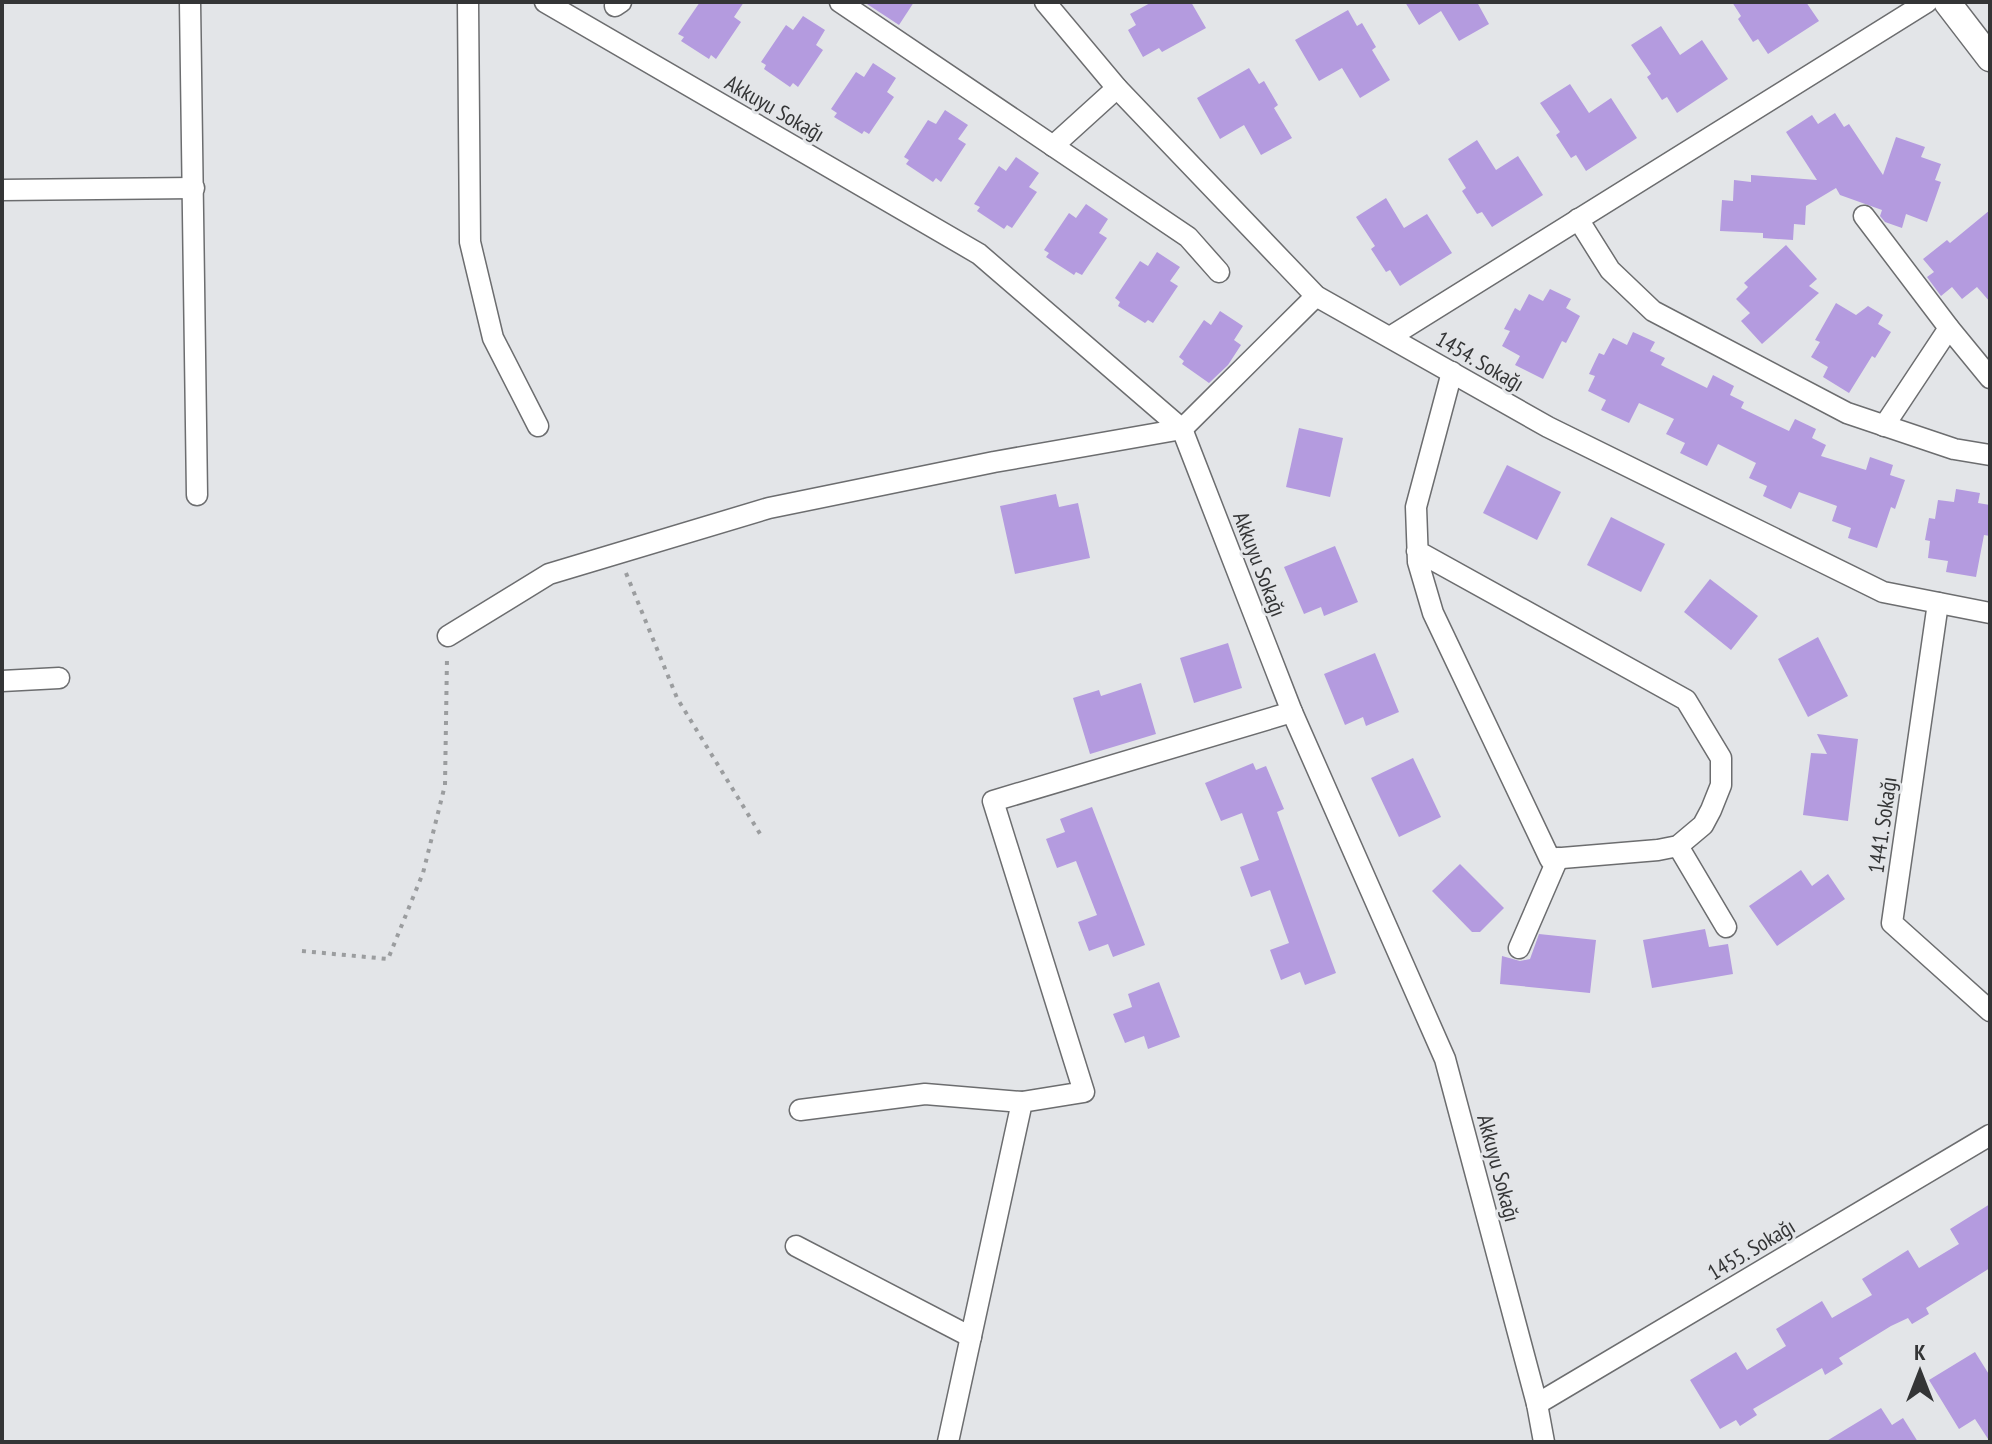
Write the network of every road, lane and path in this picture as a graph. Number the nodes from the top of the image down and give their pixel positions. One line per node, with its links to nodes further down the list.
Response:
1 (190, 2): 11 (street)
2 (468, 2): 21 (street)
3 (545, 2): 23 (street, Akkuyu Sokağı)
4 (840, 2): 10 (street)
5 (1045, 2): 9 (street, 1454. Sokağı)
6 (1927, 2): 14 (street)
7 (1947, 2): 8 (street)
8 (1990, 58)
9 (1117, 88): 10 (street); 16 (street, 1454. Sokağı)
10 (1053, 146): 15 (street)
11 (194, 188): 12 (street); 25 (street)
12 (2, 190)
13 (1864, 216): 17 (street)
14 (1578, 219): 18 (street); 22 (street)
15 (1219, 272)
16 (1316, 296): 18 (street, 1454. Sokağı); 23 (street)
17 (1949, 328): 20 (street); 22 (street)
18 (1390, 337): 19 (street, 1454. Sokağı)
19 (1452, 372): 26 (street); 28 (street, 1454. Sokağı)
20 (1990, 378)
21 (538, 426)
22 (1884, 426): 24 (street)
23 (1182, 429): 27 (street); 33 (street, Akkuyu Sokağı)
24 (1990, 455)
25 (197, 495)
26 (1417, 551): 35 (street); 36 (street)
27 (618, 554): 30 (street); 34 (path)
28 (1938, 603): 29 (street, 1454. Sokağı); 40 (street, 1441. Sokağı)
29 (1990, 613)
30 (448, 636): 39 (path)
31 (59, 678): 32 (street)
32 (2, 681)
33 (1292, 712): 41 (street); 46 (street, Akkuyu Sokağı)
34 (762, 837)
35 (1678, 846): 36 (street); 37 (street)
36 (1558, 858): 38 (street)
37 (1726, 927)
38 (1519, 948)
39 (302, 951)
40 (1990, 1011)
41 (1022, 1102): 42 (street); 45 (street)
42 (800, 1110)
43 (1990, 1135): 46 (street, 1455. Sokağı)
44 (796, 1246): 45 (street)
45 (971, 1337): 47 (street)
46 (1537, 1404): 48 (street, Akkuyu Sokağı)
47 (948, 1442)
48 (1544, 1442)

